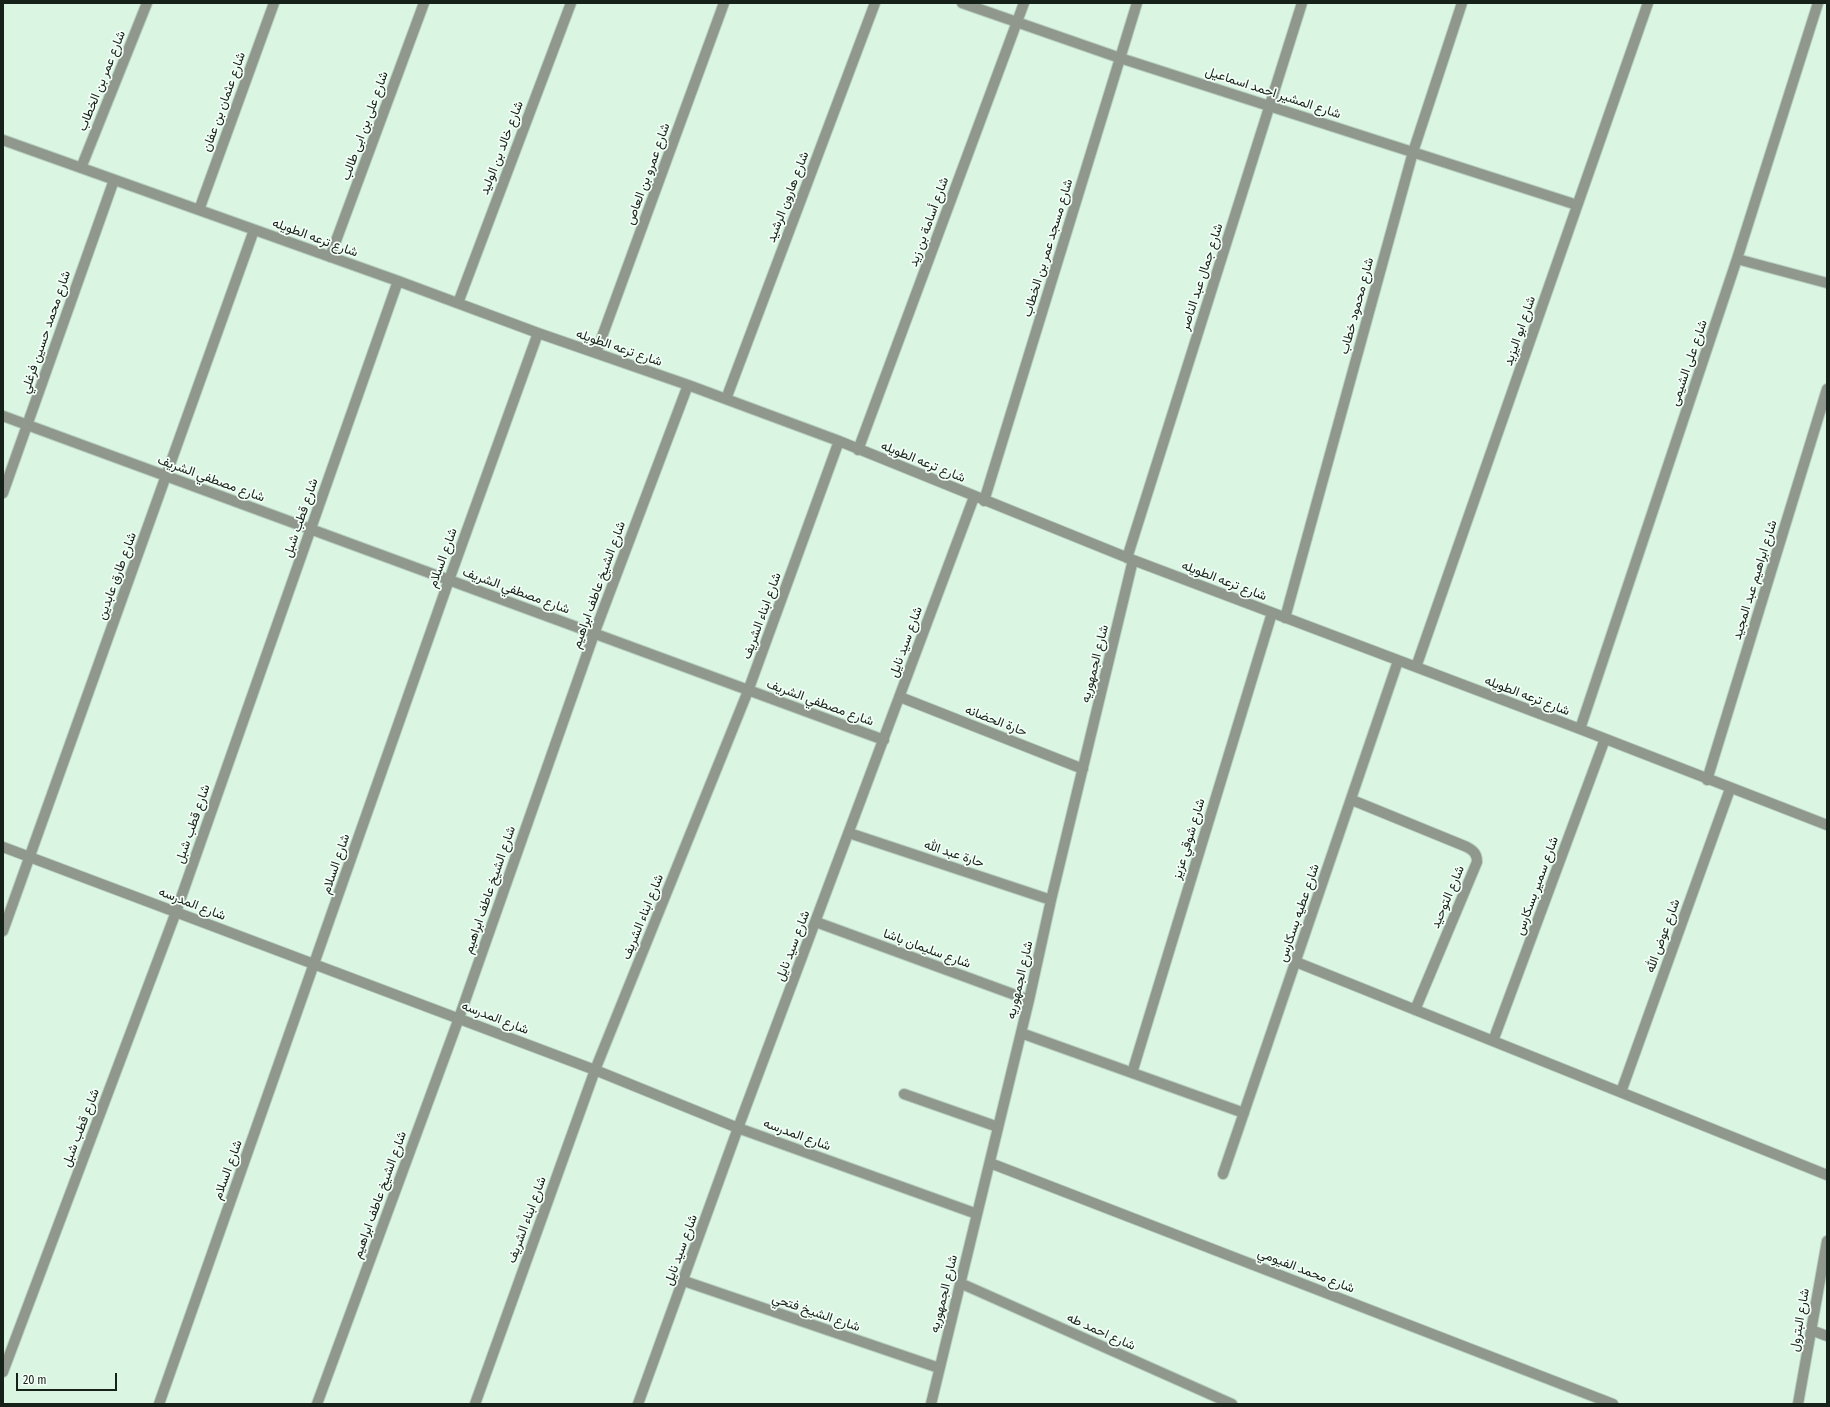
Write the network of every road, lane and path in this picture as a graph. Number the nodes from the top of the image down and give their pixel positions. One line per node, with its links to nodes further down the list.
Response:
1 (147, 3): 19 (street, شارع عمر بن الخطاب)
2 (274, 3): 22 (street, شارع عثمان بن عفان)
3 (424, 3): 24 (street, شارع على بن ابى طالب)
4 (571, 3): 28 (street, شارع خالد بن الوليد)
5 (724, 3): 30 (street, شارع عمرو بن العاص)
6 (875, 3): 33 (street, شارع هارون الرشيد)
7 (962, 3): 14 (street, شارع المشير احمد اسماعيل)
8 (1024, 3): 14 (street, شارع أسامة بن زيد)
9 (1137, 3): 15 (street, شارع مسجد عمر بن الخطاب)
10 (1302, 3): 16 (street, شارع جمال عبد الناصر)
11 (1462, 3): 18 (street, شارع محمود خطاب)
12 (1648, 3): 21 (street, شارع ابو اليزيد)
13 (1818, 3): 25 (street, شارع على الشيمى)
14 (1017, 22): 15 (street, شارع المشير احمد اسماعيل); 37 (street, شارع أسامة بن زيد)
15 (1120, 58): 16 (street, شارع المشير احمد اسماعيل); 40 (street, شارع مسجد عمر بن الخطاب)
16 (1270, 106): 18 (street, شارع المشير احمد اسماعيل); 42 (street, شارع جمال عبد الناصر)
17 (3, 140): 19 (street, شارع ترعه الطويله)
18 (1413, 152): 21 (street, شارع المشير احمد اسماعيل); 45 (street, شارع محمود خطاب)
19 (81, 168): 20 (street, شارع ترعه الطويله)
20 (114, 180): 22 (street, شارع ترعه الطويله); 35 (street, شارع محمد حسين فرغلي)
21 (1577, 205): 48 (street, شارع ابو اليزيد)
22 (199, 210): 23 (street, شارع ترعه الطويله)
23 (254, 230): 24 (street, شارع ترعه الطويله); 38 (street, شارع طارق عابدين)
24 (330, 257): 26 (street, شارع ترعه الطويله)
25 (1737, 259): 27 (street); 51 (street, شارع على الشيمى)
26 (398, 281): 28 (street, شارع ترعه الطويله); 41 (street, شارع قطب شبل)
27 (1827, 283)
28 (458, 303): 29 (street, شارع ترعه الطويله)
29 (538, 333): 30 (street, شارع ترعه الطويله); 43 (street, شارع السلام)
30 (596, 353): 31 (street, شارع ترعه الطويله)
31 (688, 385): 33 (street, شارع ترعه الطويله); 46 (street, شارع الشيخ عاطف ابراهيم)
32 (1827, 389): 55 (street, شارع ابراهيم عبد المجيد)
33 (726, 399): 36 (street, شارع ترعه الطويله)
34 (3, 416): 35 (street, شارع مصطفي الشريف)
35 (27, 425): 38 (street, شارع مصطفي الشريف); 39 (street, شارع محمد حسين فرغلي)
36 (839, 441): 37 (street, شارع ترعه الطويله); 49 (street, شارع ابناء الشريف)
37 (858, 450): 40 (street, شارع ترعه الطويله)
38 (166, 476): 41 (street, شارع مصطفي الشريف); 61 (street, شارع طارق عابدين)
39 (3, 493)
40 (979, 499): 42 (street, شارع ترعه الطويله); 50 (street, شارع سيد نايل)
41 (310, 529): 43 (street, شارع مصطفي الشريف); 63 (street, شارع قطب شبل)
42 (1130, 559): 44 (street, شارع ترعه الطويله); 54 (street, شارع الجمهوريه)
43 (449, 580): 46 (street, شارع مصطفي الشريف); 67 (street, شارع السلام)
44 (1272, 613): 45 (street, شارع ترعه الطويله); 74 (street, شارع شوقي عزيز)
45 (1285, 618): 47 (street, شارع ترعه الطويله)
46 (594, 634): 49 (street, شارع مصطفي الشريف); 70 (street, شارع الشيخ عاطف ابراهيم)
47 (1398, 661): 48 (street, شارع ترعه الطويله); 57 (street, شارع عطيه بسكارس)
48 (1416, 668): 51 (street, شارع ترعه الطويله)
49 (748, 691): 53 (street, شارع مصطفي الشريف); 73 (street, شارع ابناء الشريف)
50 (900, 697): 53 (street, شارع سيد نايل); 54 (street, حارة الحضانه)
51 (1580, 729): 52 (street, شارع ترعه الطويله)
52 (1605, 739): 55 (street, شارع ترعه الطويله); 72 (street, شارع سمير بسكارس)
53 (884, 740): 59 (street, شارع سيد نايل)
54 (1083, 769): 62 (street, شارع الجمهوريه)
55 (1707, 780): 56 (street, شارع ترعه الطويله)
56 (1730, 789): 58 (street, شارع ترعه الطويله); 75 (street, شارع عوض الله)
57 (1352, 800): 66 (street, شارع عطيه بسكارس); 69 (street, شارع التوحيد)
58 (1827, 826)
59 (850, 833): 62 (street, حارة عبد الله); 64 (street, شارع سيد نايل)
60 (3, 847): 61 (street, شارع المدرسه)
61 (31, 858): 63 (street, شارع المدرسه); 65 (street, شارع طارق عابدين)
62 (1051, 900): 68 (street, شارع الجمهوريه)
63 (176, 912): 67 (street, شارع المدرسه); 90 (street, شارع قطب شبل)
64 (816, 922): 68 (street, شارع سليمان باشا); 79 (street, شارع سيد نايل)
65 (3, 931)
66 (1296, 962): 69 (street); 77 (street, شارع عطيه بسكارس)
67 (315, 964): 70 (street, شارع المدرسه); 92 (street, شارع السلام)
68 (1029, 1000): 71 (street, شارع الجمهوريه)
69 (1415, 1010): 72 (street)
70 (459, 1018): 73 (street, شارع المدرسه); 93 (street, شارع الشيخ عاطف ابراهيم)
71 (1021, 1033): 74 (street); 78 (street, شارع الجمهوريه)
72 (1493, 1041): 75 (street)
73 (595, 1070): 79 (street, شارع المدرسه); 94 (street, شارع ابناء الشريف)
74 (1132, 1073): 77 (street)
75 (1620, 1092): 82 (street)
76 (904, 1094): 78 (street)
77 (1244, 1113): 81 (street, شارع عطيه بسكارس)
78 (998, 1127): 80 (street, شارع الجمهوريه)
79 (738, 1128): 83 (street, شارع المدرسه); 85 (street, شارع سيد نايل)
80 (990, 1163): 83 (street, شارع الجمهوريه); 98 (street, شارع محمد الفيومي)
81 (1223, 1174)
82 (1827, 1175)
83 (977, 1214): 86 (street, شارع الجمهوريه)
84 (1827, 1241): 87 (street, شارع البترول)
85 (684, 1281): 89 (street, شارع الشيخ فتحي); 95 (street, شارع سيد نايل)
86 (960, 1283): 89 (street, شارع الجمهوريه); 91 (street, شارع احمد طه)
87 (1811, 1330): 88 (street); 99 (street, شارع البترول)
88 (1827, 1336)
89 (939, 1368): 96 (street, شارع الجمهوريه)
90 (3, 1372)
91 (1220, 1401): 97 (street, شارع احمد طه)
92 (159, 1404)
93 (317, 1404)
94 (475, 1404)
95 (638, 1404)
96 (931, 1404)
97 (1232, 1404)
98 (1613, 1404)
99 (1798, 1404)

